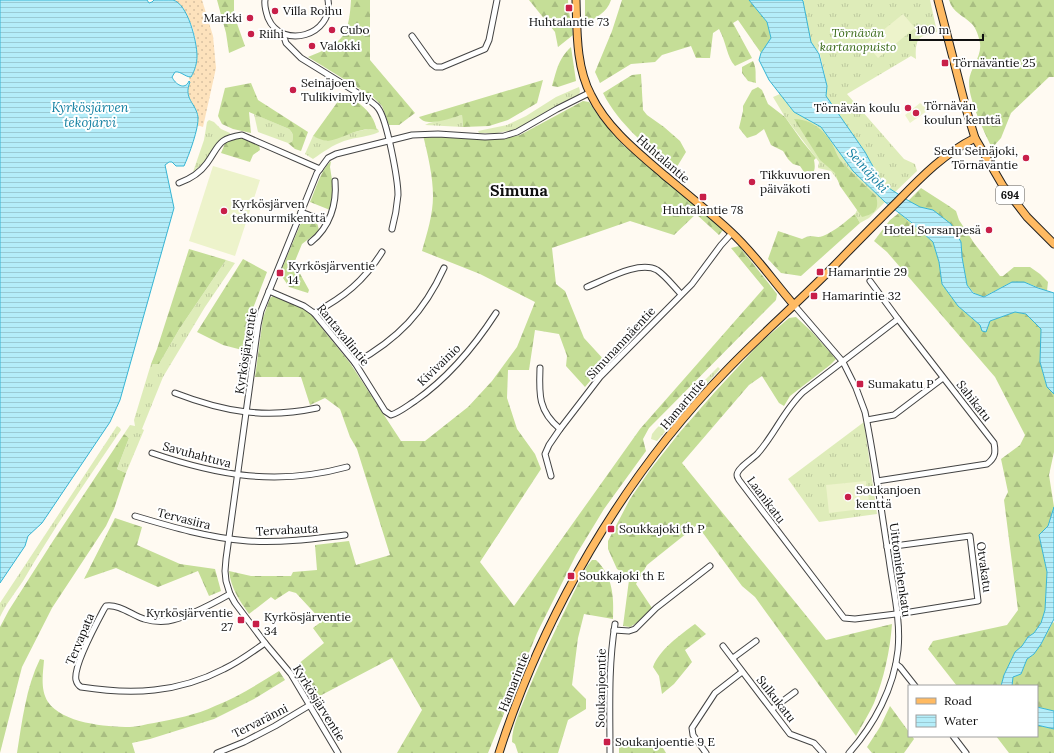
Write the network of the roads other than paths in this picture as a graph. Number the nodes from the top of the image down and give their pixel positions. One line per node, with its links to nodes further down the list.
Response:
1 (265, 0): 6 (street)
2 (328, 0): 6 (street)
3 (497, 0): 7 (street)
4 (576, 0): 8 (main road, Huhtalantie)
5 (938, 0): 9 (main road)
6 (283, 34): 10 (street)
7 (412, 36)
8 (590, 93): 10 (street, Kyrkösjärventie); 17 (main road, Huhtalantie)
9 (975, 138): 19 (main road, 694); 26 (main road, Hamarintie)
10 (388, 141): 11 (street, Kyrkösjärventie); 16 (street)
11 (320, 169): 13 (street); 14 (street, Kyrkösjärventie)
12 (335, 181): 15 (street)
13 (179, 182)
14 (301, 212): 15 (street); 24 (street, Kyrkösjärventie)
15 (327, 222): 18 (street)
16 (392, 229)
17 (732, 233): 25 (street, Simunanmäentie); 26 (main road, Huhtalantie)
18 (311, 242)
19 (1054, 244)
20 (382, 252): 27 (street)
21 (444, 268): 31 (street)
22 (870, 281): 29 (street, Sahikatu)
23 (587, 287): 25 (street)
24 (268, 291): 27 (street, Rantavallintie); 37 (street, Kyrkösjärventie)
25 (681, 294): 39 (street, Simunanmäentie)
26 (794, 306): 30 (street, Uittomiehenkatu); 65 (main road, Hamarintie)
27 (314, 313): 31 (street, Rantavallintie)
28 (496, 313): 36 (street, Kivivainio)
29 (898, 319): 30 (street); 33 (street, Sahikatu)
30 (843, 362): 38 (street, Uittomiehenkatu); 51 (street, Laanikatu)
31 (355, 363): 36 (street, Rantavallintie)
32 (540, 368): 39 (street)
33 (943, 378): 38 (street); 44 (street, Sahikatu)
34 (175, 393): 37 (street)
35 (317, 408): 37 (street)
36 (385, 411)
37 (246, 412): 42 (street, Kyrkösjärventie)
38 (867, 420): 44 (street, Uittomiehenkatu)
39 (560, 429): 43 (street, Simunanmäentie)
40 (152, 453): 42 (street, Savuhahtuva)
41 (347, 467): 42 (street, Savuhahtuva)
42 (237, 476): 47 (street, Kyrkösjärventie)
43 (551, 476)
44 (877, 480): 48 (street, Uittomiehenkatu)
45 (135, 516): 47 (street, Tervasiira)
46 (345, 535): 47 (street, Tervahauta)
47 (229, 539): 50 (street, Kyrkösjärventie)
48 (887, 547): 51 (street, Uittomiehenkatu); 51 (street, Otvakatu)
49 (710, 566): 66 (street, Soukanjoentie)
50 (230, 594): 53 (street, Kyrkösjärventie); 53 (street, Tervapata)
51 (897, 614): 56 (street, Uittomiehenkatu)
52 (756, 641): 55 (street)
53 (265, 643): 60 (street, Kyrkösjärventie)
54 (723, 646): 55 (street, Sulkukatu)
55 (733, 658): 57 (street, Sulkukatu)
56 (896, 664): 58 (street); 69 (street, Uittomiehenkatu)
57 (742, 672): 61 (street, Sulkukatu); 67 (street)
58 (914, 685)
59 (795, 692): 61 (street)
60 (310, 705): 63 (street, Tervaränni); 64 (street, Kyrkösjärventie)
61 (772, 709): 68 (street, Sulkukatu)
62 (954, 737): 70 (street)
63 (217, 753)
64 (338, 753)
65 (499, 753)
66 (610, 753)
67 (706, 753)
68 (823, 753)
69 (849, 753)
70 (965, 753)

